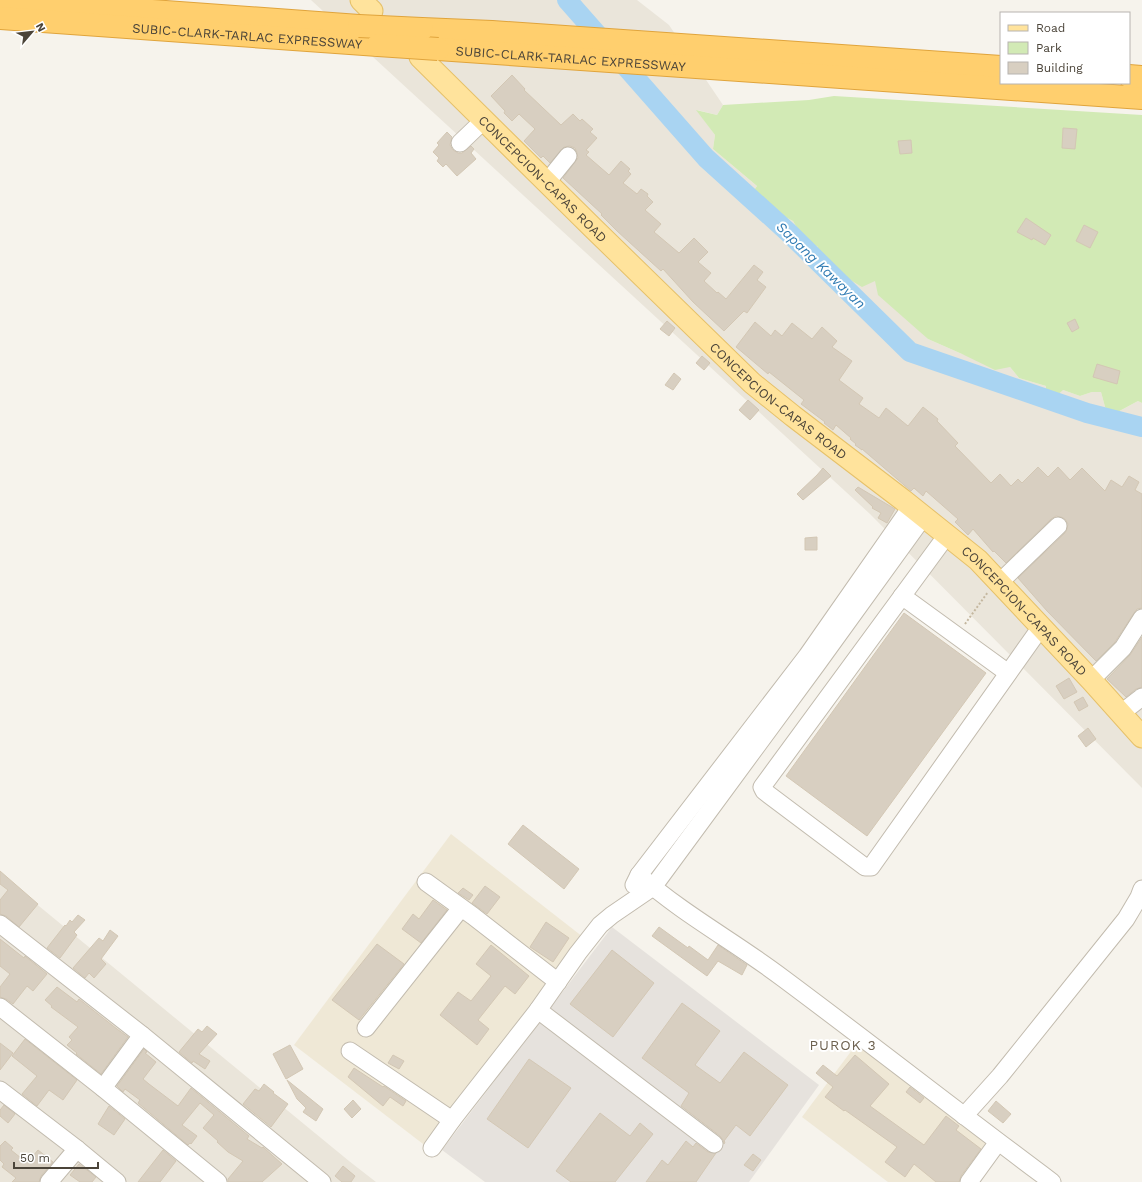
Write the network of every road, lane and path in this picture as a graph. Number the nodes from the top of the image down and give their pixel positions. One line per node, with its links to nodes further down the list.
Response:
1 (0, 0): 2 (highway, SUBIC-CLARK-TARLAC EXPRESSWAY)
2 (364, 12): 5 (highway, SUBIC-CLARK-TARLAC EXPRESSWAY, bridge)
3 (0, 18): 4 (highway, SUBIC-CLARK-TARLAC EXPRESSWAY, bridge)
4 (429, 53): 8 (highway, SUBIC-CLARK-TARLAC EXPRESSWAY); 9 (main road, CONCEPCION-CAPAS ROAD)
5 (1000, 67)
6 (1130, 76): 7 (highway)
7 (1142, 77)
8 (1142, 98)
9 (484, 120): 10 (street); 12 (main road, CONCEPCION-CAPAS ROAD)
10 (460, 143)
11 (568, 156): 12 (street)
12 (547, 182): 13 (main road, CONCEPCION-CAPAS ROAD)
13 (917, 512): 15 (main road, CONCEPCION-CAPAS ROAD); 26 (street); 28 (street)
14 (1058, 526): 16 (street)
15 (947, 536): 16 (main road, CONCEPCION-CAPAS ROAD); 17 (street)
16 (998, 581): 19 (main road, CONCEPCION-CAPAS ROAD); 20 (path)
17 (902, 596): 20 (street); 21 (street)
18 (1142, 618): 22 (street)
19 (1041, 627): 21 (street); 22 (main road, CONCEPCION-CAPAS ROAD)
20 (957, 636): 21 (street)
21 (1008, 673)
22 (1091, 680): 24 (main road, CONCEPCION-CAPAS ROAD)
23 (1142, 697): 24 (street)
24 (1120, 714): 25 (main road, CONCEPCION-CAPAS ROAD)
25 (1142, 737)
26 (639, 875): 28 (street); 31 (street)
27 (426, 882): 30 (street)
28 (653, 887): 31 (street); 41 (street)
29 (1142, 889): 41 (street)
30 (461, 908): 33 (street); 36 (street)
31 (620, 910): 33 (street)
32 (0, 924): 37 (street)
33 (558, 982): 35 (street)
34 (0, 1007): 39 (street)
35 (538, 1010): 42 (street); 44 (street)
36 (366, 1028)
37 (142, 1034): 39 (street); 47 (street)
38 (350, 1051): 42 (street)
39 (103, 1088): 50 (street)
40 (0, 1090): 46 (street)
41 (964, 1116): 43 (street)
42 (452, 1120): 45 (street)
43 (998, 1142): 52 (street); 53 (street)
44 (714, 1144)
45 (432, 1148)
46 (77, 1149): 48 (street); 49 (street)
47 (301, 1176): 51 (street)
48 (50, 1182)
49 (118, 1182)
50 (218, 1182)
51 (322, 1182)
52 (970, 1182)
53 (1052, 1182)

